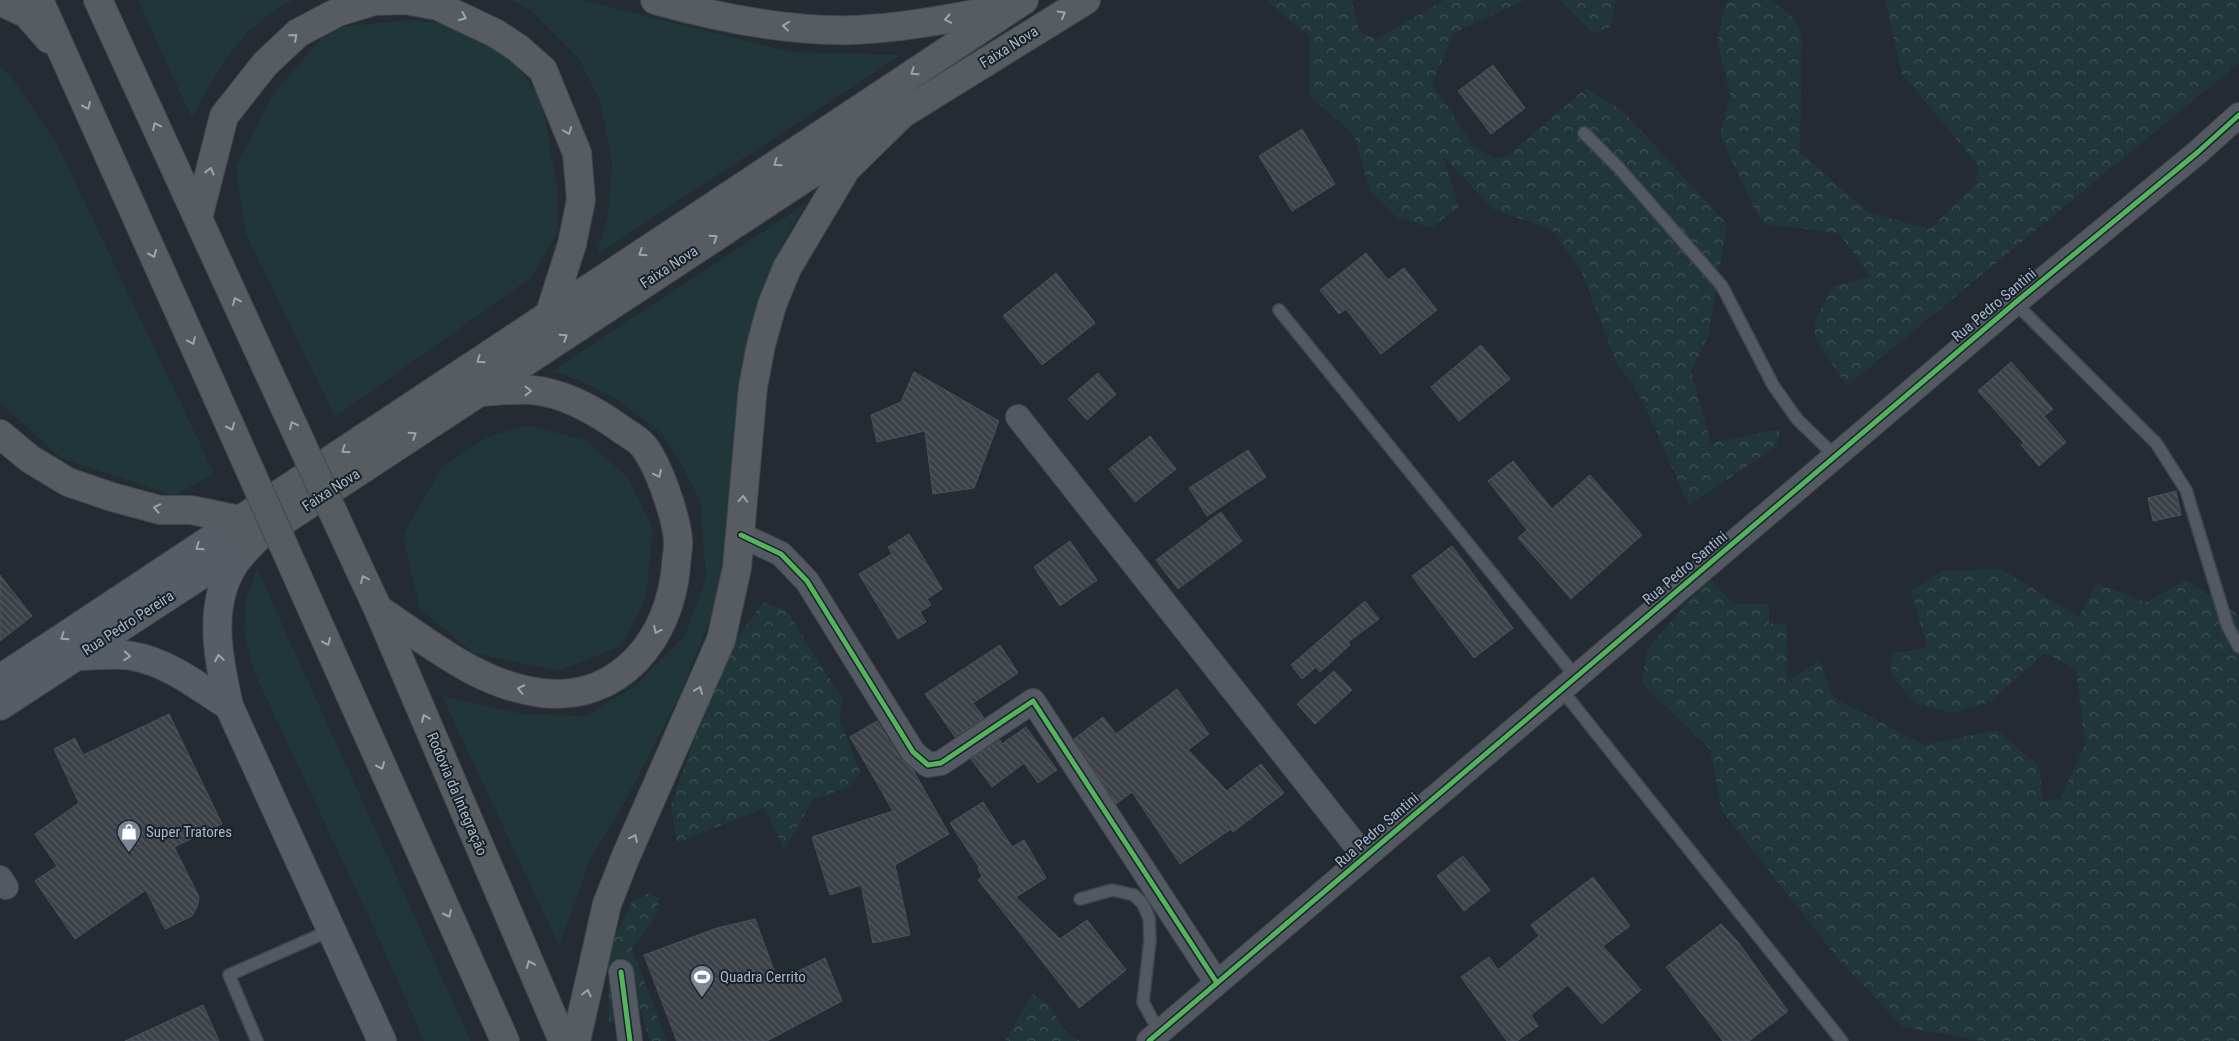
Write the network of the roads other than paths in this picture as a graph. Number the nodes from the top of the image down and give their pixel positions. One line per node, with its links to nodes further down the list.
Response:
1 (39, 0): 7 (highway)
2 (98, 0): 11 (highway, Rodovia da Integração, one-way to 2)
3 (655, 0): 6 (highway, one-way to 3)
4 (1086, 0): 8 (highway, Faixa Nova, one-way to 4)
5 (0, 1): 7 (highway)
6 (1018, 3): 14 (highway, Faixa Nova, one-way to 14)
7 (67, 61): 36 (highway, one-way to 36, bridge)
8 (902, 114): 15 (highway, Faixa Nova, one-way to 8); 20 (highway, one-way to 8)
9 (2239, 115): 12 (street, Rua Pedro Santini)
10 (1584, 133): 18 (lane)
11 (198, 218): 14 (highway, one-way to 14); 21 (highway, Rodovia da Integração, one-way to 11, bridge)
12 (2015, 303): 18 (street, Rua Pedro Santini); 22 (lane)
13 (1278, 310): 25 (lane)
14 (550, 314): 19 (highway, Faixa Nova, one-way to 19)
15 (479, 392): 19 (highway, Faixa Nova, one-way to 15); 21 (highway, one-way to 21)
16 (1018, 417): 28 (street)
17 (0, 434): 19 (highway, one-way to 17)
18 (1835, 456): 25 (street, Rua Pedro Santini)
19 (248, 529): 23 (main road, Rua Pedro Pereira); 24 (main road, Rua Pedro Pereira, one-way to 24); 27 (main road, one-way to 19)
20 (741, 535): 32 (street); 38 (highway, one-way to 20)
21 (378, 609): 37 (highway, Rodovia da Integração, one-way to 21)
22 (2239, 647)
23 (78, 656): 26 (main road, Rua Pedro Pereira); 27 (main road, one-way to 27)
24 (0, 679)
25 (1569, 683): 28 (street, Rua Pedro Santini); 40 (lane)
26 (0, 706)
27 (228, 706): 30 (main road)
28 (1365, 857): 32 (street, Rua Pedro Santini)
29 (1080, 899): 33 (lane)
30 (331, 930): 34 (lane); 35 (main road)
31 (621, 972): 39 (street)
32 (1217, 983): 33 (street, Rua Pedro Santini)
33 (1154, 1036)
34 (258, 1041)
35 (382, 1041)
36 (505, 1041)
37 (563, 1041)
38 (576, 1041)
39 (630, 1041)
40 (1842, 1041)

